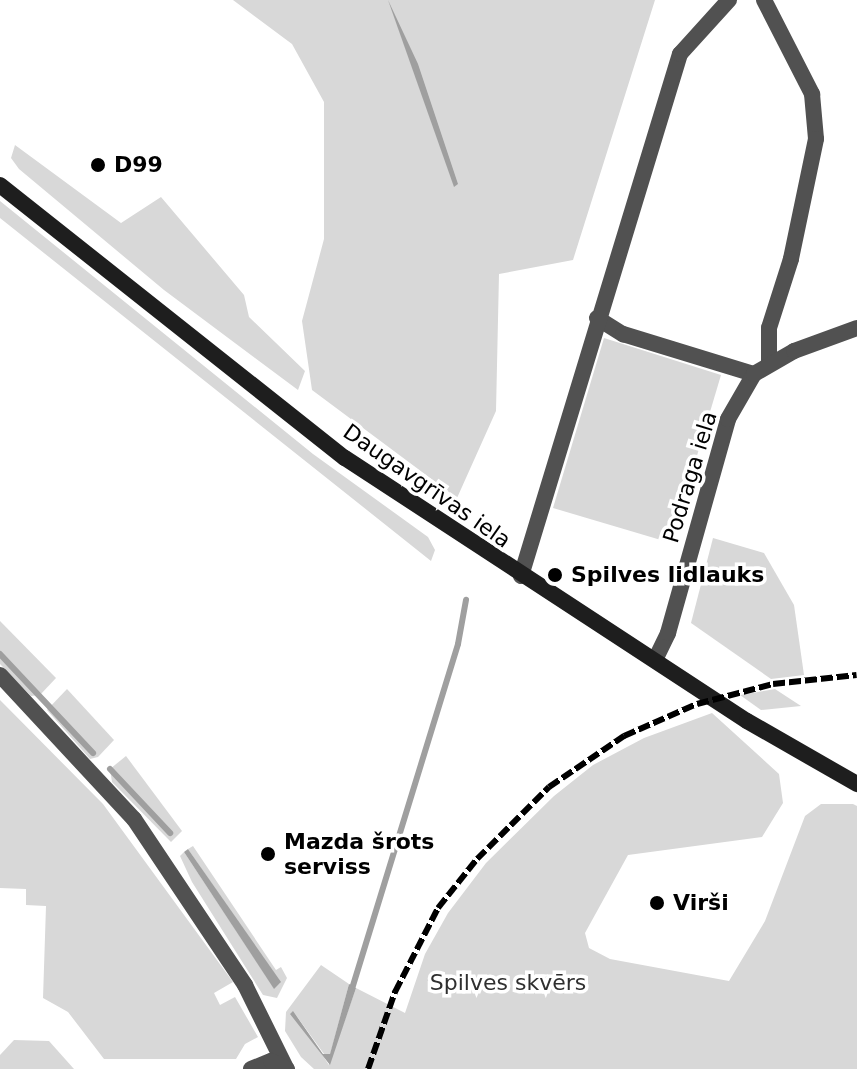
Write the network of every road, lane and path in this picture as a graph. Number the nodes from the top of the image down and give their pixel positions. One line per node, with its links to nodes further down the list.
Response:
1 (729, 0): 4 (street)
2 (764, 0): 6 (street)
3 (0, 185): 8 (main road, Daugavgrīvas iela)
4 (597, 318): 7 (street); 8 (street)
5 (857, 328): 6 (street, Podraga iela)
6 (769, 363): 7 (street, Podraga iela)
7 (754, 374): 9 (street, Podraga iela)
8 (521, 576): 9 (main road, Daugavgrīvas iela)
9 (656, 658): 11 (main road, Daugavgrīvas iela)
10 (0, 675): 12 (street)
11 (857, 784)
12 (286, 1068): 13 (street)
13 (251, 1069)

